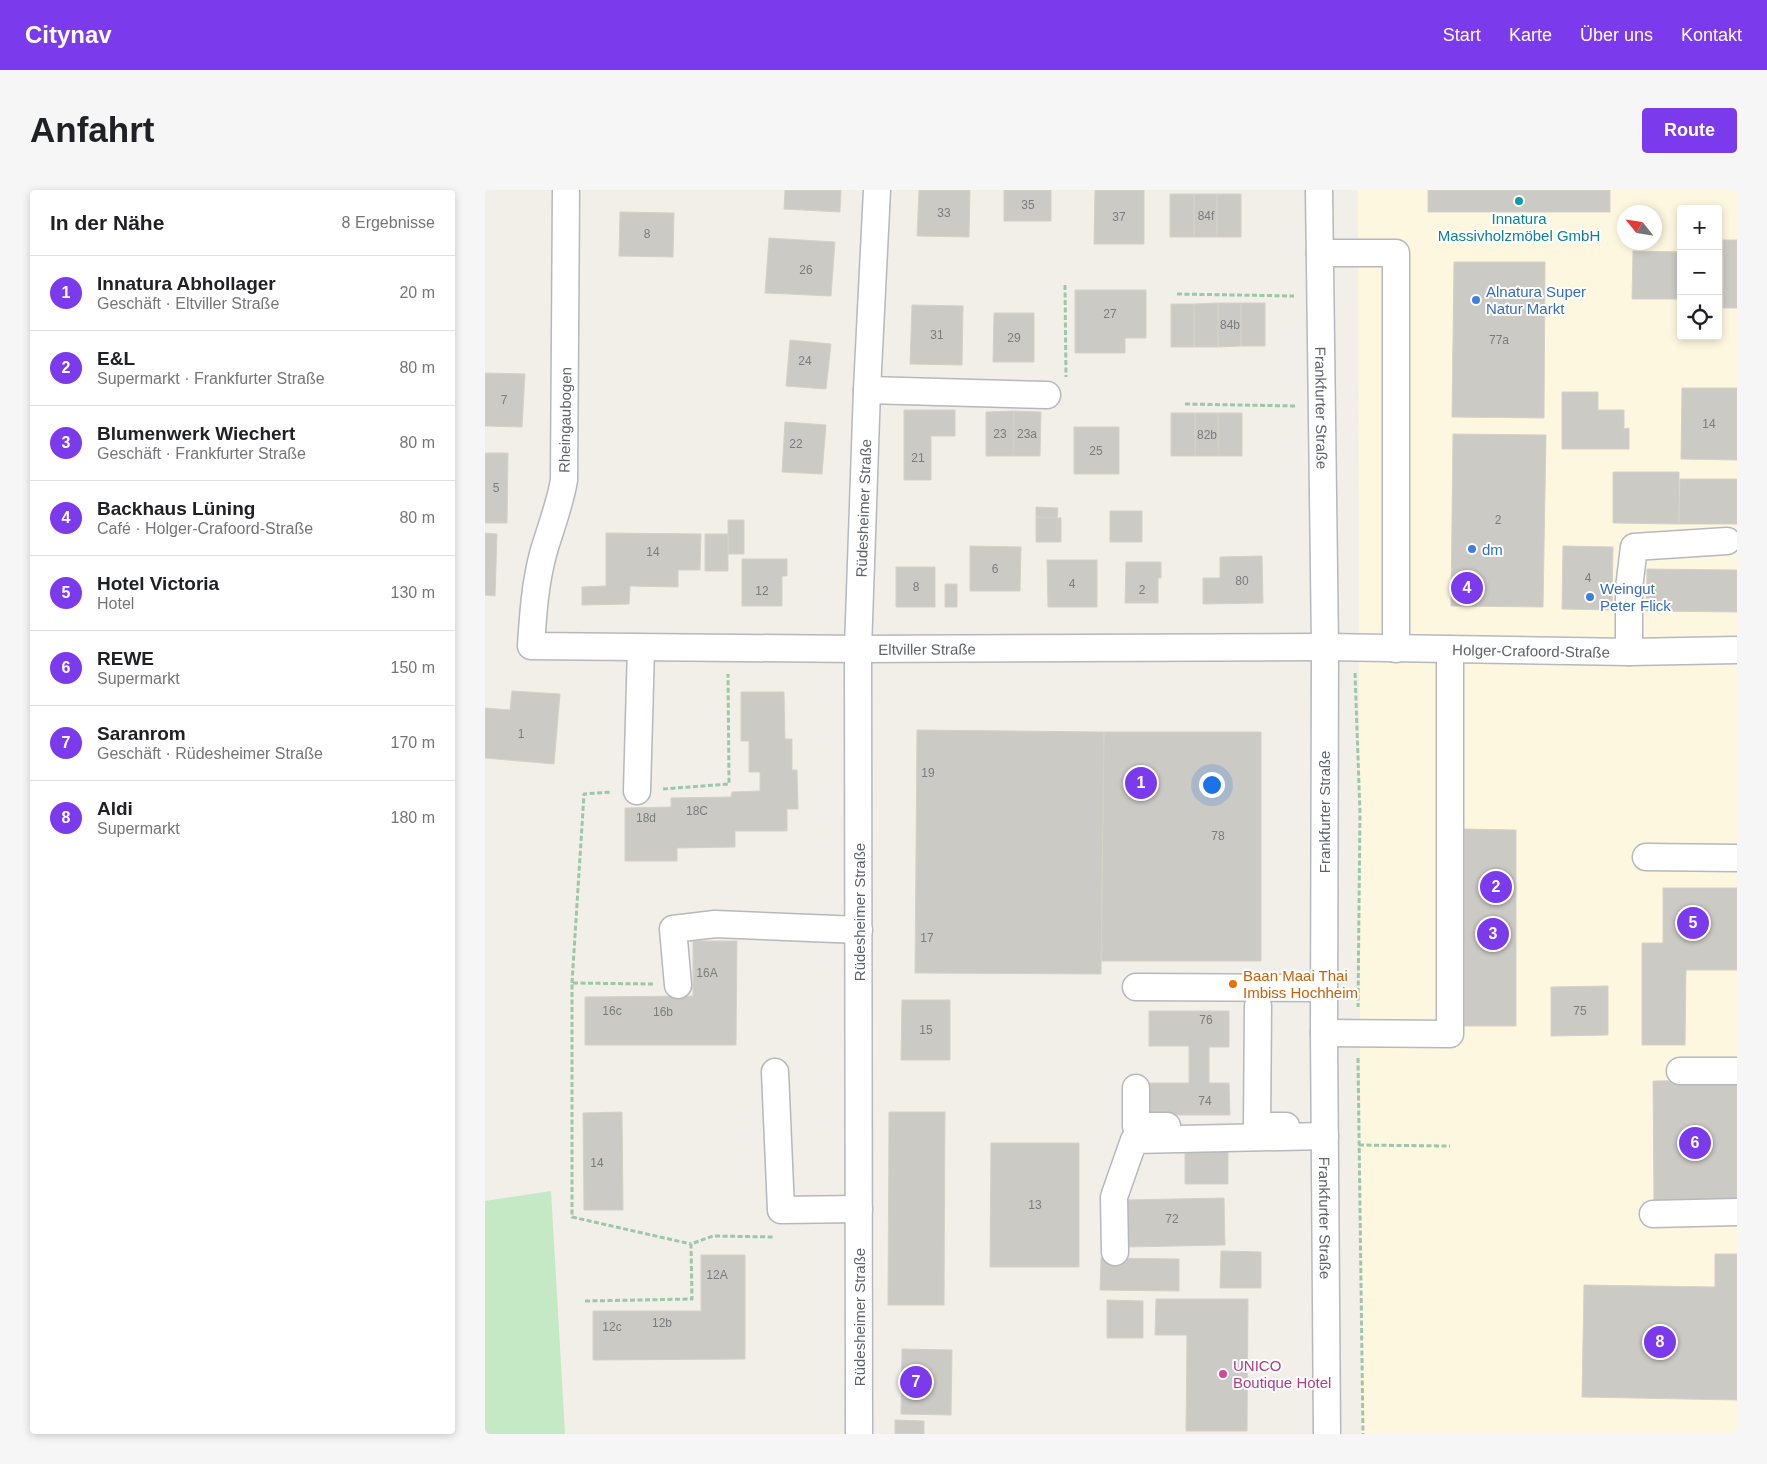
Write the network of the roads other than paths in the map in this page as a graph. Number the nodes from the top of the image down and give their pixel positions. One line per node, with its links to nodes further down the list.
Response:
1 (566, 190): 8 (street, Rheingaubogen)
2 (877, 190): 5 (street, Rüdesheimer Straße)
3 (1319, 190): 4 (street, Frankfurter Straße)
4 (1320, 253): 10 (street, Frankfurter Straße); 12 (street)
5 (867, 390): 6 (street); 11 (street, Rüdesheimer Straße)
6 (1047, 395)
7 (1727, 541): 15 (street)
8 (531, 646): 9 (street, Eltviller Straße)
9 (641, 648): 11 (street, Eltviller Straße); 16 (street)
10 (1325, 648): 11 (street, Eltviller Straße); 12 (street, Holger-Crafoord-Straße); 22 (street, Frankfurter Straße)
11 (858, 649): 19 (street, Rüdesheimer Straße)
12 (1396, 649): 13 (street, Holger-Crafoord-Straße)
13 (1450, 650): 15 (street, Holger-Crafoord-Straße); 24 (street)
14 (1737, 650): 15 (street, Holger-Crafoord-Straße)
15 (1629, 652)
16 (637, 791)
17 (1647, 857): 18 (street)
18 (1737, 858)
19 (859, 930): 20 (street); 31 (street, Rüdesheimer Straße)
20 (678, 985)
21 (1136, 987): 22 (street)
22 (1324, 988): 24 (street, Frankfurter Straße)
23 (1258, 1006): 29 (street)
24 (1324, 1033): 30 (street, Frankfurter Straße)
25 (1680, 1071): 26 (street)
26 (1737, 1071)
27 (775, 1072): 31 (street)
28 (1136, 1088): 29 (street)
29 (1257, 1126): 30 (street)
30 (1325, 1131): 34 (street); 36 (street, Frankfurter Straße)
31 (859, 1209): 35 (street, Rüdesheimer Straße)
32 (1737, 1212): 33 (street)
33 (1653, 1214)
34 (1115, 1252)
35 (859, 1434)
36 (1327, 1434)

